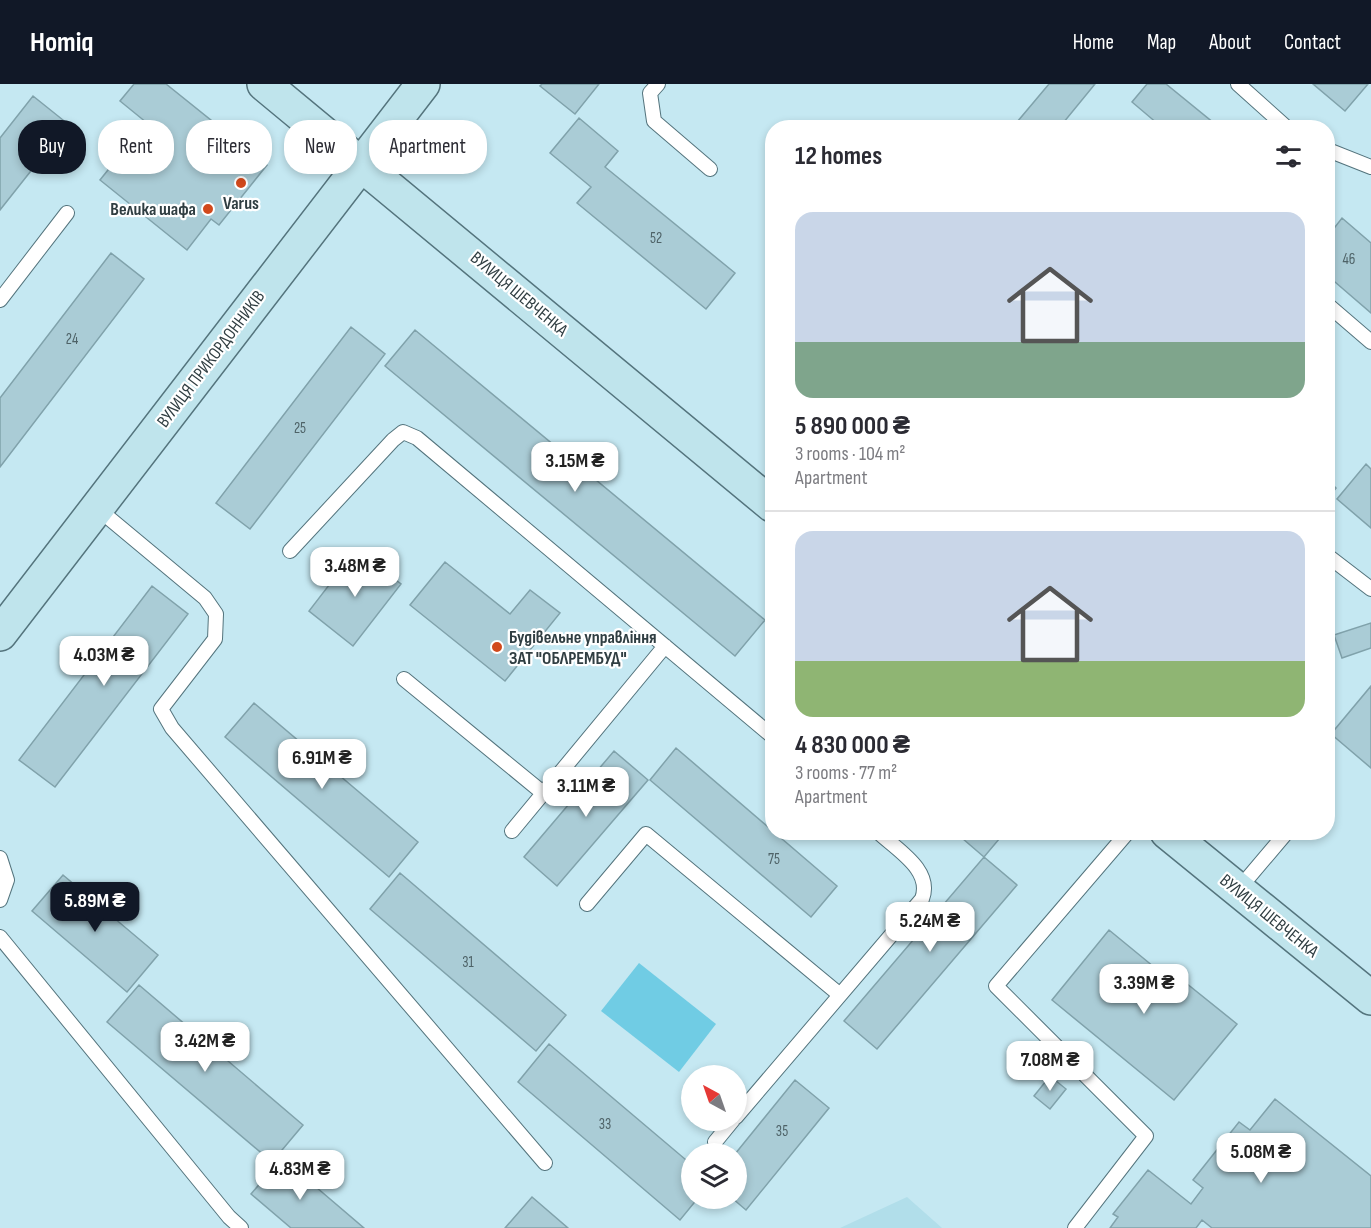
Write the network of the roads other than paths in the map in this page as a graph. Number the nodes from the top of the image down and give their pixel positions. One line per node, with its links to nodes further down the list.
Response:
1 (264, 84): 7 (street, ВУЛИЦЯ ШЕВЧЕНКА)
2 (423, 84): 7 (street, ВУЛИЦЯ ПРИКОРДОННИКІВ)
3 (658, 84): 9 (lane)
4 (1238, 84): 5 (lane)
5 (1278, 120)
6 (1335, 153): 8 (lane)
7 (361, 163): 14 (street, ВУЛИЦЯ ШЕВЧЕНКА); 15 (street, ВУЛИЦЯ ПРИКОРДОННИКІВ)
8 (1371, 167)
9 (710, 169)
10 (67, 213): 11 (lane)
11 (0, 300)
12 (1335, 311): 13 (lane)
13 (1371, 342)
14 (765, 499)
15 (97, 508): 19 (street, ВУЛИЦЯ ПРИКОРДОННИКІВ); 39 (lane)
16 (290, 551): 20 (lane)
17 (1335, 561): 18 (lane)
18 (1371, 589)
19 (0, 634)
20 (665, 646): 22 (lane); 23 (lane)
21 (404, 679): 23 (lane)
22 (765, 730)
23 (543, 793): 24 (lane)
24 (512, 831)
25 (886, 840): 34 (lane)
26 (1121, 840): 41 (lane)
27 (1176, 840): 30 (street, ВУЛИЦЯ ШЕВЧЕНКА)
28 (1280, 840): 30 (lane)
29 (0, 858): 31 (lane)
30 (1237, 891): 35 (street, ВУЛИЦЯ ШЕВЧЕНКА)
31 (0, 900)
32 (587, 904): 34 (lane)
33 (0, 937): 40 (lane)
34 (840, 995): 36 (lane)
35 (1371, 999)
36 (747, 1104)
37 (724, 1131): 38 (lane)
38 (715, 1142)
39 (545, 1163)
40 (241, 1228)
41 (1076, 1228)

